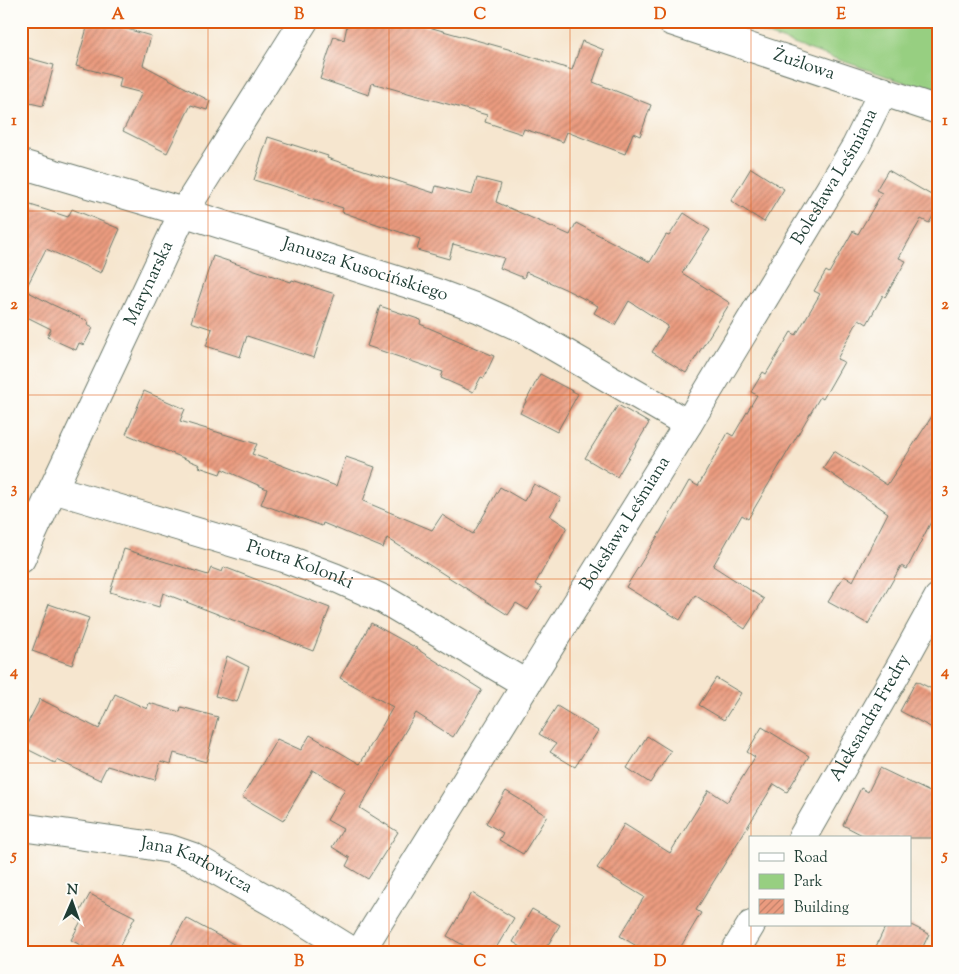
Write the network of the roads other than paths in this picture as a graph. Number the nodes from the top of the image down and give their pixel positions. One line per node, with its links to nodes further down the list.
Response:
1 (304, 21): 6 (street, Marynarska)
2 (671, 21): 3 (street, Żużlowa)
3 (883, 91): 4 (street, Żużlowa); 7 (street, Bolesława Leśmiana)
4 (938, 110)
5 (21, 164): 6 (street, Janusza Kusocińskiego)
6 (183, 213): 7 (street, Janusza Kusocińskiego); 8 (street, Marynarska)
7 (688, 424): 11 (street, Bolesława Leśmiana)
8 (53, 489): 9 (street, Marynarska); 11 (street, Piotra Kolonki)
9 (21, 559)
10 (938, 598): 13 (street, Aleksandra Fredry)
11 (526, 684): 16 (street, Bolesława Leśmiana)
12 (21, 827): 15 (street, Jana Karłowicza)
13 (803, 836)
14 (750, 926): 17 (street)
15 (355, 953)
16 (360, 953)
17 (734, 953)

